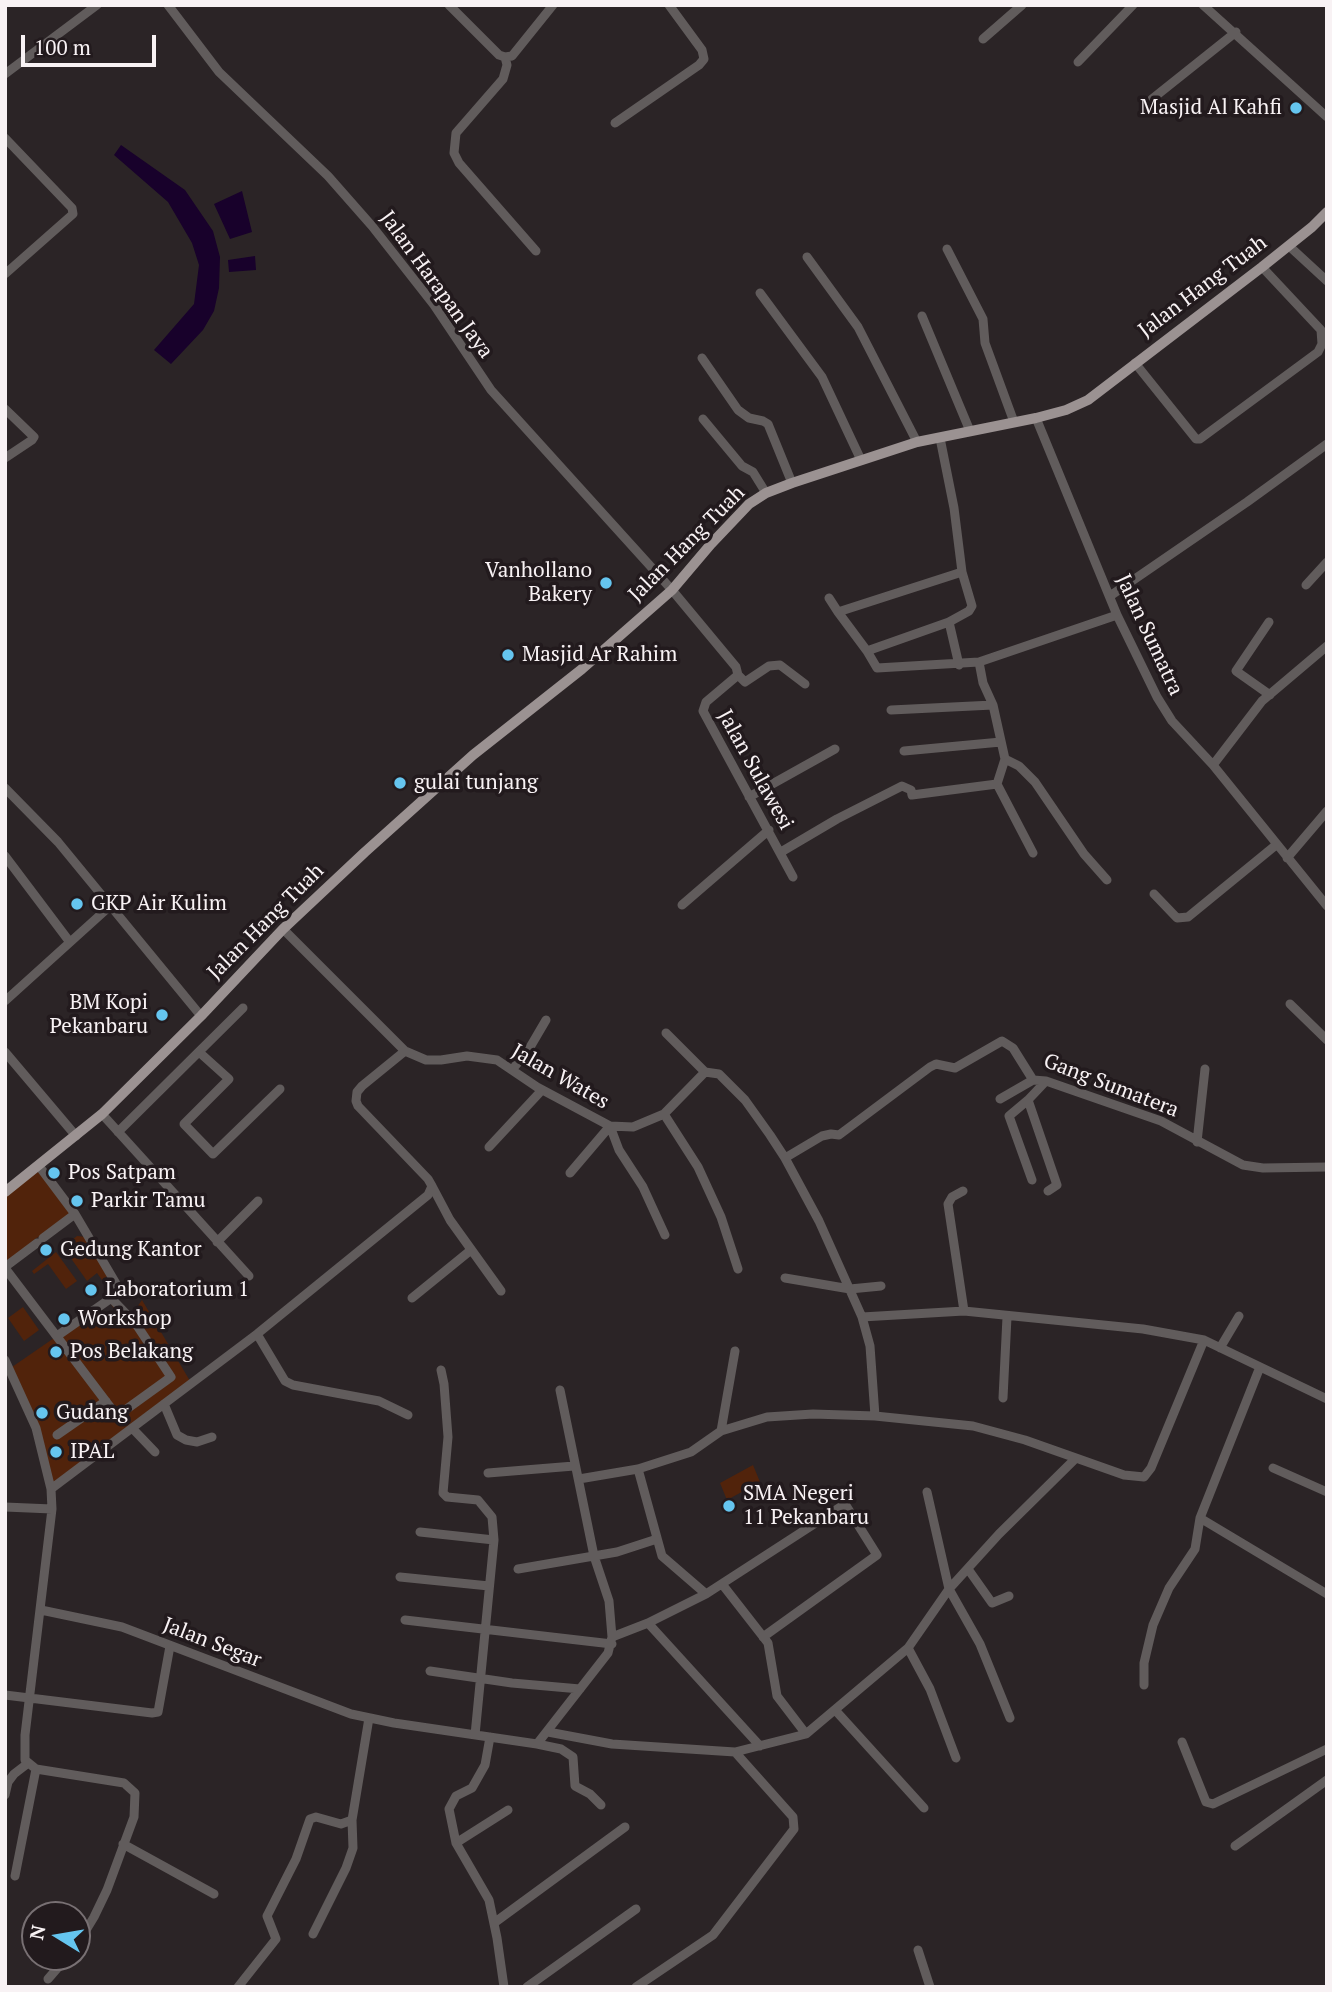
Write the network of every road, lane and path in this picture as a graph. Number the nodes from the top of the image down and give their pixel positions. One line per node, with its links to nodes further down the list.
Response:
1 (97, 5): 13 (street)
2 (168, 5): 45 (street, Jalan Harapan Jaya)
3 (449, 5): 11 (street)
4 (552, 5): 11 (street)
5 (669, 5): 16 (street)
6 (1022, 5): 10 (street)
7 (1133, 5): 12 (street)
8 (1203, 5): 9 (street)
9 (1236, 32): 14 (street); 15 (street)
10 (983, 39)
11 (505, 57): 21 (street)
12 (1078, 62)
13 (5, 74)
14 (1152, 99)
15 (1327, 117)
16 (615, 123)
17 (5, 138): 24 (street)
18 (1327, 212): 19 (main road, Jalan Hang Tuah)
19 (1289, 246): 23 (main road, Jalan Hang Tuah); 25 (street)
20 (947, 249): 33 (street)
21 (536, 251)
22 (807, 257): 36 (street)
23 (1262, 267): 29 (main road, Jalan Hang Tuah); 29 (street)
24 (5, 274)
25 (1327, 281)
26 (760, 293): 39 (street)
27 (922, 316): 34 (street)
28 (702, 358): 40 (street)
29 (1135, 363): 31 (main road, Jalan Hang Tuah)
30 (5, 409): 38 (street)
31 (1036, 418): 33 (main road, Jalan Hang Tuah); 46 (street, Jalan Sumatra)
32 (703, 419): 41 (street)
33 (1014, 422): 34 (main road, Jalan Hang Tuah)
34 (970, 431): 35 (main road, Jalan Hang Tuah)
35 (940, 438): 36 (main road, Jalan Hang Tuah); 43 (street)
36 (917, 442): 39 (main road, Jalan Hang Tuah)
37 (1327, 444): 46 (street)
38 (5, 458)
39 (861, 460): 40 (main road, Jalan Hang Tuah)
40 (792, 483): 41 (main road, Jalan Hang Tuah)
41 (766, 493): 45 (main road, Jalan Hang Tuah)
42 (1327, 562): 44 (street)
43 (962, 572): 48 (street); 51 (street)
44 (1306, 585)
45 (673, 590): 56 (street, Jalan Sulawesi); 82 (main road, Jalan Hang Tuah)
46 (1110, 596): 49 (street, Jalan Sumatra)
47 (829, 598): 48 (street)
48 (838, 612): 53 (street)
49 (1117, 615): 54 (street); 65 (street, Jalan Sumatra)
50 (1269, 621): 58 (street)
51 (949, 622): 53 (street); 55 (street)
52 (1327, 646): 58 (street)
53 (867, 651): 55 (street)
54 (979, 662): 55 (street); 59 (street)
55 (959, 664)
56 (738, 675): 57 (street); 68 (street, Jalan Sulawesi)
57 (805, 684)
58 (1270, 695): 65 (street)
59 (993, 705): 60 (street); 61 (street)
60 (891, 710)
61 (1001, 742): 63 (street); 64 (street)
62 (835, 749): 68 (street)
63 (904, 751)
64 (1005, 759): 66 (street); 77 (street)
65 (1213, 765): 71 (street, Jalan Sumatra)
66 (997, 784): 72 (street); 73 (street)
67 (5, 788): 81 (street)
68 (748, 797): 70 (street, Jalan Sulawesi)
69 (1327, 811): 75 (street)
70 (769, 830): 72 (street, Jalan Sulawesi); 80 (street)
71 (1276, 845): 75 (street, Jalan Sumatra); 78 (street)
72 (781, 852): 76 (street, Jalan Sulawesi)
73 (1033, 853)
74 (5, 856): 83 (street)
75 (1287, 858): 79 (street, Jalan Sumatra)
76 (793, 877)
77 (1107, 880)
78 (1154, 894)
79 (1326, 902)
80 (682, 905)
81 (109, 907): 83 (street); 87 (street)
82 (282, 929): 87 (main road, Jalan Hang Tuah); 91 (street, Jalan Wates)
83 (69, 941): 84 (street)
84 (5, 1001)
85 (1290, 1004): 90 (street)
86 (243, 1008): 93 (street)
87 (201, 1016): 103 (main road, Jalan Hang Tuah)
88 (546, 1020): 95 (street)
89 (666, 1033): 96 (street)
90 (1327, 1040)
91 (405, 1051): 95 (street, Jalan Wates); 115 (street)
92 (5, 1052): 107 (street)
93 (199, 1052): 99 (street); 106 (street)
94 (1205, 1069): 108 (street)
95 (512, 1070): 100 (street, Jalan Wates)
96 (705, 1072): 104 (street, Jalan Wates); 110 (street)
97 (1033, 1080): 98 (street, Gang Sumatera); 101 (street); 110 (street, Gang Sumatera)
98 (1046, 1082): 102 (street); 108 (street, Gang Sumatera)
99 (279, 1089)
100 (542, 1090): 105 (street, Jalan Wates); 109 (street)
101 (1000, 1099)
102 (1028, 1100): 114 (street); 117 (street)
103 (102, 1114): 106 (street); 107 (main road, Jalan Hang Tuah)
104 (664, 1114): 105 (street, Jalan Wates); 125 (street)
105 (610, 1126): 113 (street); 121 (street)
106 (118, 1132): 122 (street)
107 (76, 1136): 111 (main road, Jalan Hang Tuah)
108 (1197, 1142): 112 (street, Gang Sumatera)
109 (489, 1147)
110 (785, 1158): 129 (street)
111 (39, 1166): 118 (main road, Jalan Hang Tuah); 120 (street)
112 (1327, 1167)
113 (570, 1173)
114 (1032, 1180)
115 (432, 1186): 123 (street); 137 (street)
116 (963, 1191): 133 (street)
117 (1048, 1191)
118 (5, 1192)
119 (258, 1201): 122 (street)
120 (75, 1214): 124 (street); 131 (street)
121 (665, 1235)
122 (217, 1242): 126 (street)
123 (471, 1250): 130 (street); 132 (street)
124 (5, 1267): 138 (street)
125 (738, 1269)
126 (249, 1276)
127 (785, 1278): 129 (street)
128 (881, 1286): 129 (street)
129 (850, 1289): 135 (street)
130 (501, 1291)
131 (111, 1298): 138 (street); 148 (street)
132 (412, 1298)
133 (964, 1311): 135 (street); 136 (street)
134 (1239, 1316): 140 (street)
135 (862, 1317): 151 (street)
136 (1007, 1317): 139 (street); 146 (street)
137 (257, 1335): 149 (street); 150 (street)
138 (57, 1336): 148 (street)
139 (1204, 1340): 140 (street); 157 (street)
140 (1220, 1348): 143 (street)
141 (735, 1351): 153 (street)
142 (5, 1360): 163 (street)
143 (1260, 1367): 147 (street); 168 (street)
144 (441, 1370): 171 (street)
145 (560, 1390): 158 (street)
146 (1003, 1398)
147 (1327, 1399)
148 (106, 1401): 154 (street)
149 (164, 1404): 152 (street); 155 (street)
150 (408, 1415)
151 (875, 1416): 153 (street); 157 (street)
152 (132, 1428): 156 (street); 163 (street)
153 (721, 1431): 160 (street)
154 (57, 1435)
155 (212, 1437)
156 (155, 1452)
157 (1076, 1458): 174 (street)
158 (574, 1466): 161 (street); 162 (street)
159 (1273, 1468): 165 (street)
160 (638, 1469): 162 (street); 170 (street)
161 (488, 1473)
162 (579, 1479): 172 (street)
163 (51, 1489): 167 (street)
164 (927, 1492): 178 (street)
165 (1327, 1492)
166 (5, 1507): 167 (street)
167 (52, 1509): 182 (street)
168 (1200, 1518): 180 (street); 192 (street)
169 (420, 1532): 171 (street)
170 (657, 1539): 172 (street); 179 (street)
171 (494, 1540): 177 (street)
172 (594, 1556): 173 (street); 187 (street)
173 (518, 1569)
174 (968, 1569): 178 (street); 181 (street)
175 (400, 1577): 177 (street)
176 (722, 1584): 179 (street); 186 (street); 186 (street)
177 (489, 1586): 185 (street)
178 (949, 1589): 189 (street); 198 (street)
179 (706, 1594): 184 (street)
180 (1327, 1594)
181 (1009, 1596)
182 (41, 1612): 188 (street, Jalan Segar); 195 (street)
183 (405, 1620): 185 (street)
184 (648, 1623): 187 (street); 205 (street)
185 (486, 1631): 187 (street); 191 (street)
186 (763, 1637): 200 (street)
187 (612, 1641): 193 (street)
188 (170, 1646): 195 (street); 197 (street, Jalan Segar)
189 (908, 1648): 196 (street); 208 (street)
190 (430, 1671): 191 (street)
191 (481, 1679): 193 (street); 201 (street)
192 (1144, 1685)
193 (580, 1689): 199 (street)
194 (5, 1695): 195 (street)
195 (29, 1698): 209 (street)
196 (836, 1711): 200 (street); 213 (street)
197 (369, 1718): 201 (street, Jalan Segar); 215 (street)
198 (1010, 1718)
199 (548, 1732): 204 (street); 207 (street)
200 (806, 1734): 205 (street)
201 (475, 1735): 202 (street, Jalan Segar)
202 (489, 1737): 204 (street, Jalan Segar); 217 (street)
203 (1182, 1742): 206 (street)
204 (537, 1744): 212 (street, Jalan Segar)
205 (760, 1746): 207 (street)
206 (1327, 1749)
207 (735, 1752): 232 (street)
208 (956, 1758)
209 (31, 1766): 211 (street); 218 (street); 220 (street)
210 (1327, 1780): 219 (street)
211 (5, 1795)
212 (601, 1805)
213 (925, 1808)
214 (508, 1811): 217 (street)
215 (352, 1820): 225 (street); 229 (street)
216 (625, 1827): 224 (street)
217 (456, 1843): 224 (street)
218 (123, 1844): 221 (street); 223 (street)
219 (1236, 1846)
220 (15, 1876)
221 (214, 1894)
222 (636, 1909): 231 (street)
223 (91, 1920)
224 (494, 1923): 230 (street)
225 (313, 1934)
226 (918, 1951): 233 (street)
227 (55, 1971): 228 (street)
228 (48, 1979)
229 (239, 1987)
230 (504, 1987)
231 (527, 1987)
232 (636, 1987)
233 (930, 1987)

